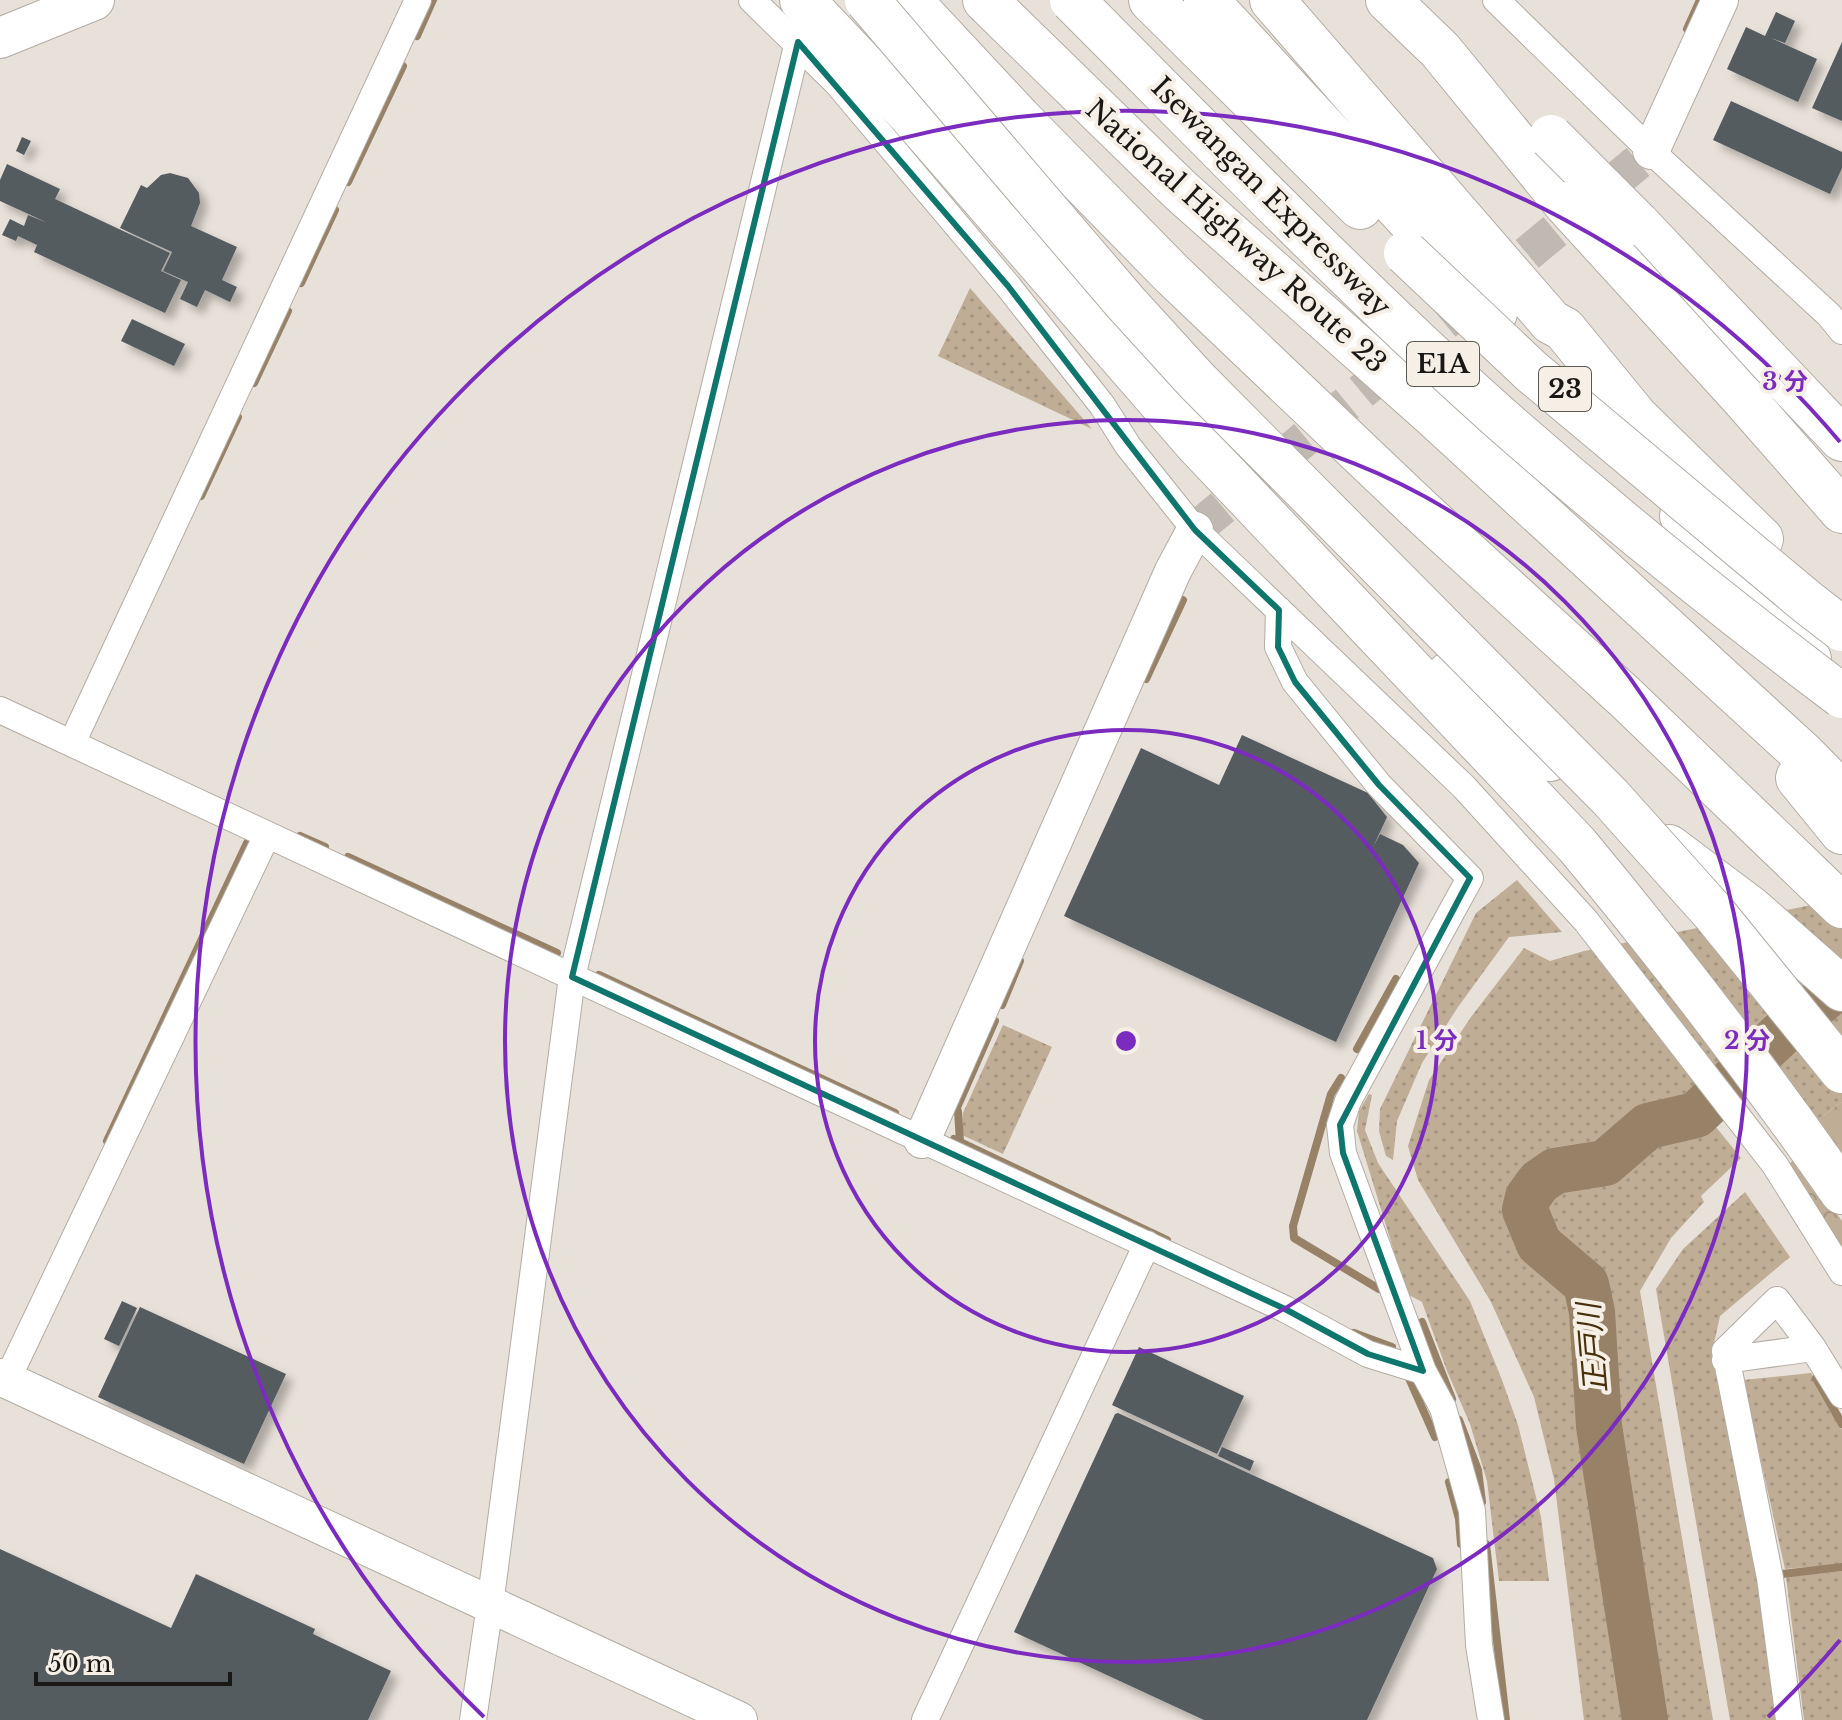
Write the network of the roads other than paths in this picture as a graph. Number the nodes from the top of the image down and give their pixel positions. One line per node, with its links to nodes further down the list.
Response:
1 (94, 0): 17 (main road)
2 (418, 0): 37 (street)
3 (752, 0): 16 (street)
4 (867, 0): 44 (highway, bridge)
5 (909, 0): 24 (highway)
6 (985, 0): 34 (highway, National Highway Route 23)
7 (1072, 0): 35 (highway, Isewangan Expressway / E1A, bridge)
8 (1151, 0): 32 (highway, Isewangan Expressway / E1A, bridge)
9 (1206, 0): 35 (highway, 23)
10 (1272, 0): 21 (highway, 23)
11 (1388, 0): 23 (highway, bridge)
12 (1397, 0): 19 (highway)
13 (1417, 0): 19 (highway)
14 (1496, 0): 20 (street)
15 (1720, 0): 20 (street)
16 (800, 21): 18 (highway); 28 (street); 42 (street)
17 (0, 38)
18 (857, 59): 24 (highway); 29 (highway)
19 (1495, 79): 25 (highway, bridge)
20 (1651, 151): 22 (street)
21 (1551, 322): 31 (highway, 23); 33 (highway)
22 (1842, 331)
23 (1744, 399): 26 (highway); 27 (highway)
24 (1332, 428): 41 (highway)
25 (1842, 439)
26 (1842, 491)
27 (1842, 511)
28 (1195, 530): 30 (street); 45 (street)
29 (1291, 542): 43 (highway, bridge); 46 (highway)
30 (1279, 610): 46 (street); 52 (street)
31 (1842, 615)
32 (1842, 629)
33 (1842, 654)
34 (1702, 662): 38 (highway); 39 (highway)
35 (1842, 697)
36 (0, 710): 37 (street)
37 (72, 743): 40 (street)
38 (1842, 794)
39 (1842, 832)
40 (267, 835): 42 (street); 53 (street)
41 (1842, 906)
42 (572, 977): 45 (street); 55 (street)
43 (1842, 989)
44 (1842, 1071)
45 (922, 1140): 48 (street)
46 (1792, 1155): 47 (highway); 49 (street)
47 (1842, 1192)
48 (1147, 1244): 52 (street); 58 (street)
49 (1842, 1272)
50 (1813, 1348): 51 (street); 51 (street); 54 (street)
51 (1725, 1360): 60 (street)
52 (1423, 1371): 59 (street)
53 (4, 1379): 55 (street)
54 (1842, 1395)
55 (490, 1605): 56 (street); 57 (street)
56 (473, 1720)
57 (739, 1720)
58 (925, 1720)
59 (1491, 1720)
60 (1789, 1720)

